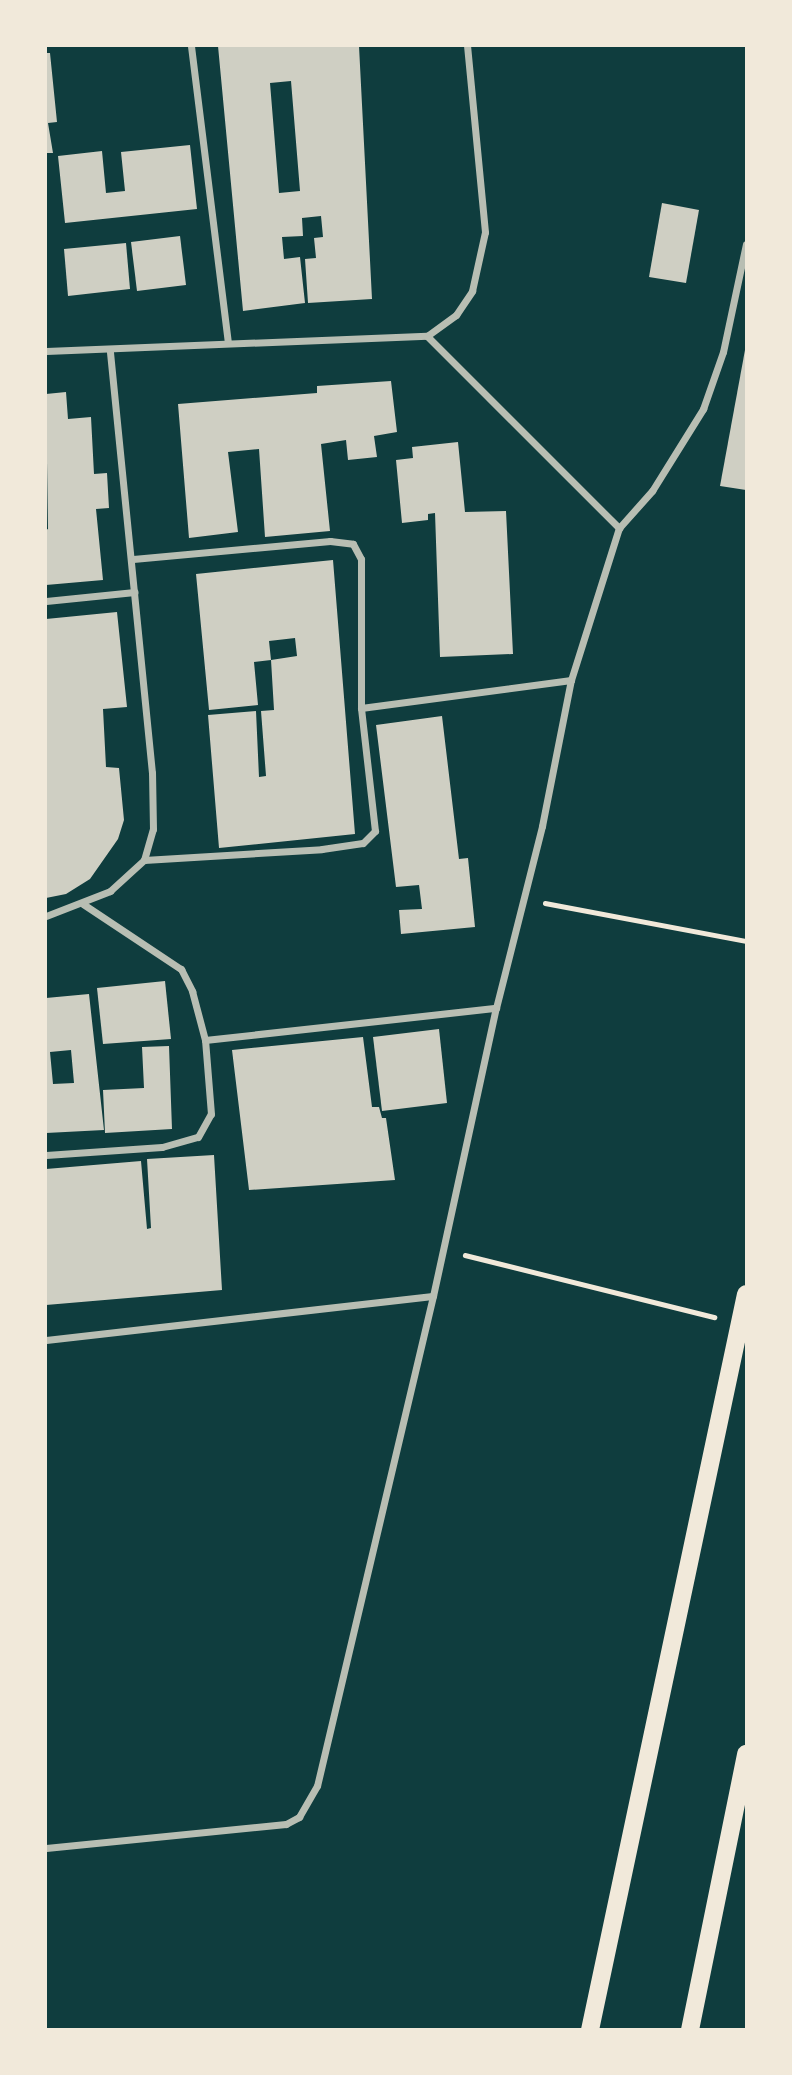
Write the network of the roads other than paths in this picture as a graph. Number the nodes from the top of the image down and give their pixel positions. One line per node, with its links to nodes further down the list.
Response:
1 (191, 46): 5 (street)
2 (467, 46): 4 (street)
3 (747, 244): 8 (street)
4 (427, 336): 5 (street); 8 (street)
5 (228, 342): 6 (street)
6 (110, 350): 7 (street); 9 (street)
7 (46, 351)
8 (619, 528): 12 (street)
9 (132, 559): 10 (street); 13 (street)
10 (135, 592): 11 (street); 14 (street)
11 (46, 601)
12 (571, 680): 13 (street); 17 (street)
13 (361, 708): 14 (street)
14 (144, 860): 15 (street)
15 (83, 904): 16 (street); 18 (street)
16 (46, 916)
17 (496, 1008): 18 (street); 21 (street)
18 (205, 1041): 19 (street)
19 (46, 1155)
20 (747, 1294): 25 (main road)
21 (433, 1296): 22 (street); 24 (street)
22 (46, 1340)
23 (747, 1754): 26 (main road)
24 (46, 1848)
25 (590, 2029)
26 (690, 2029)

